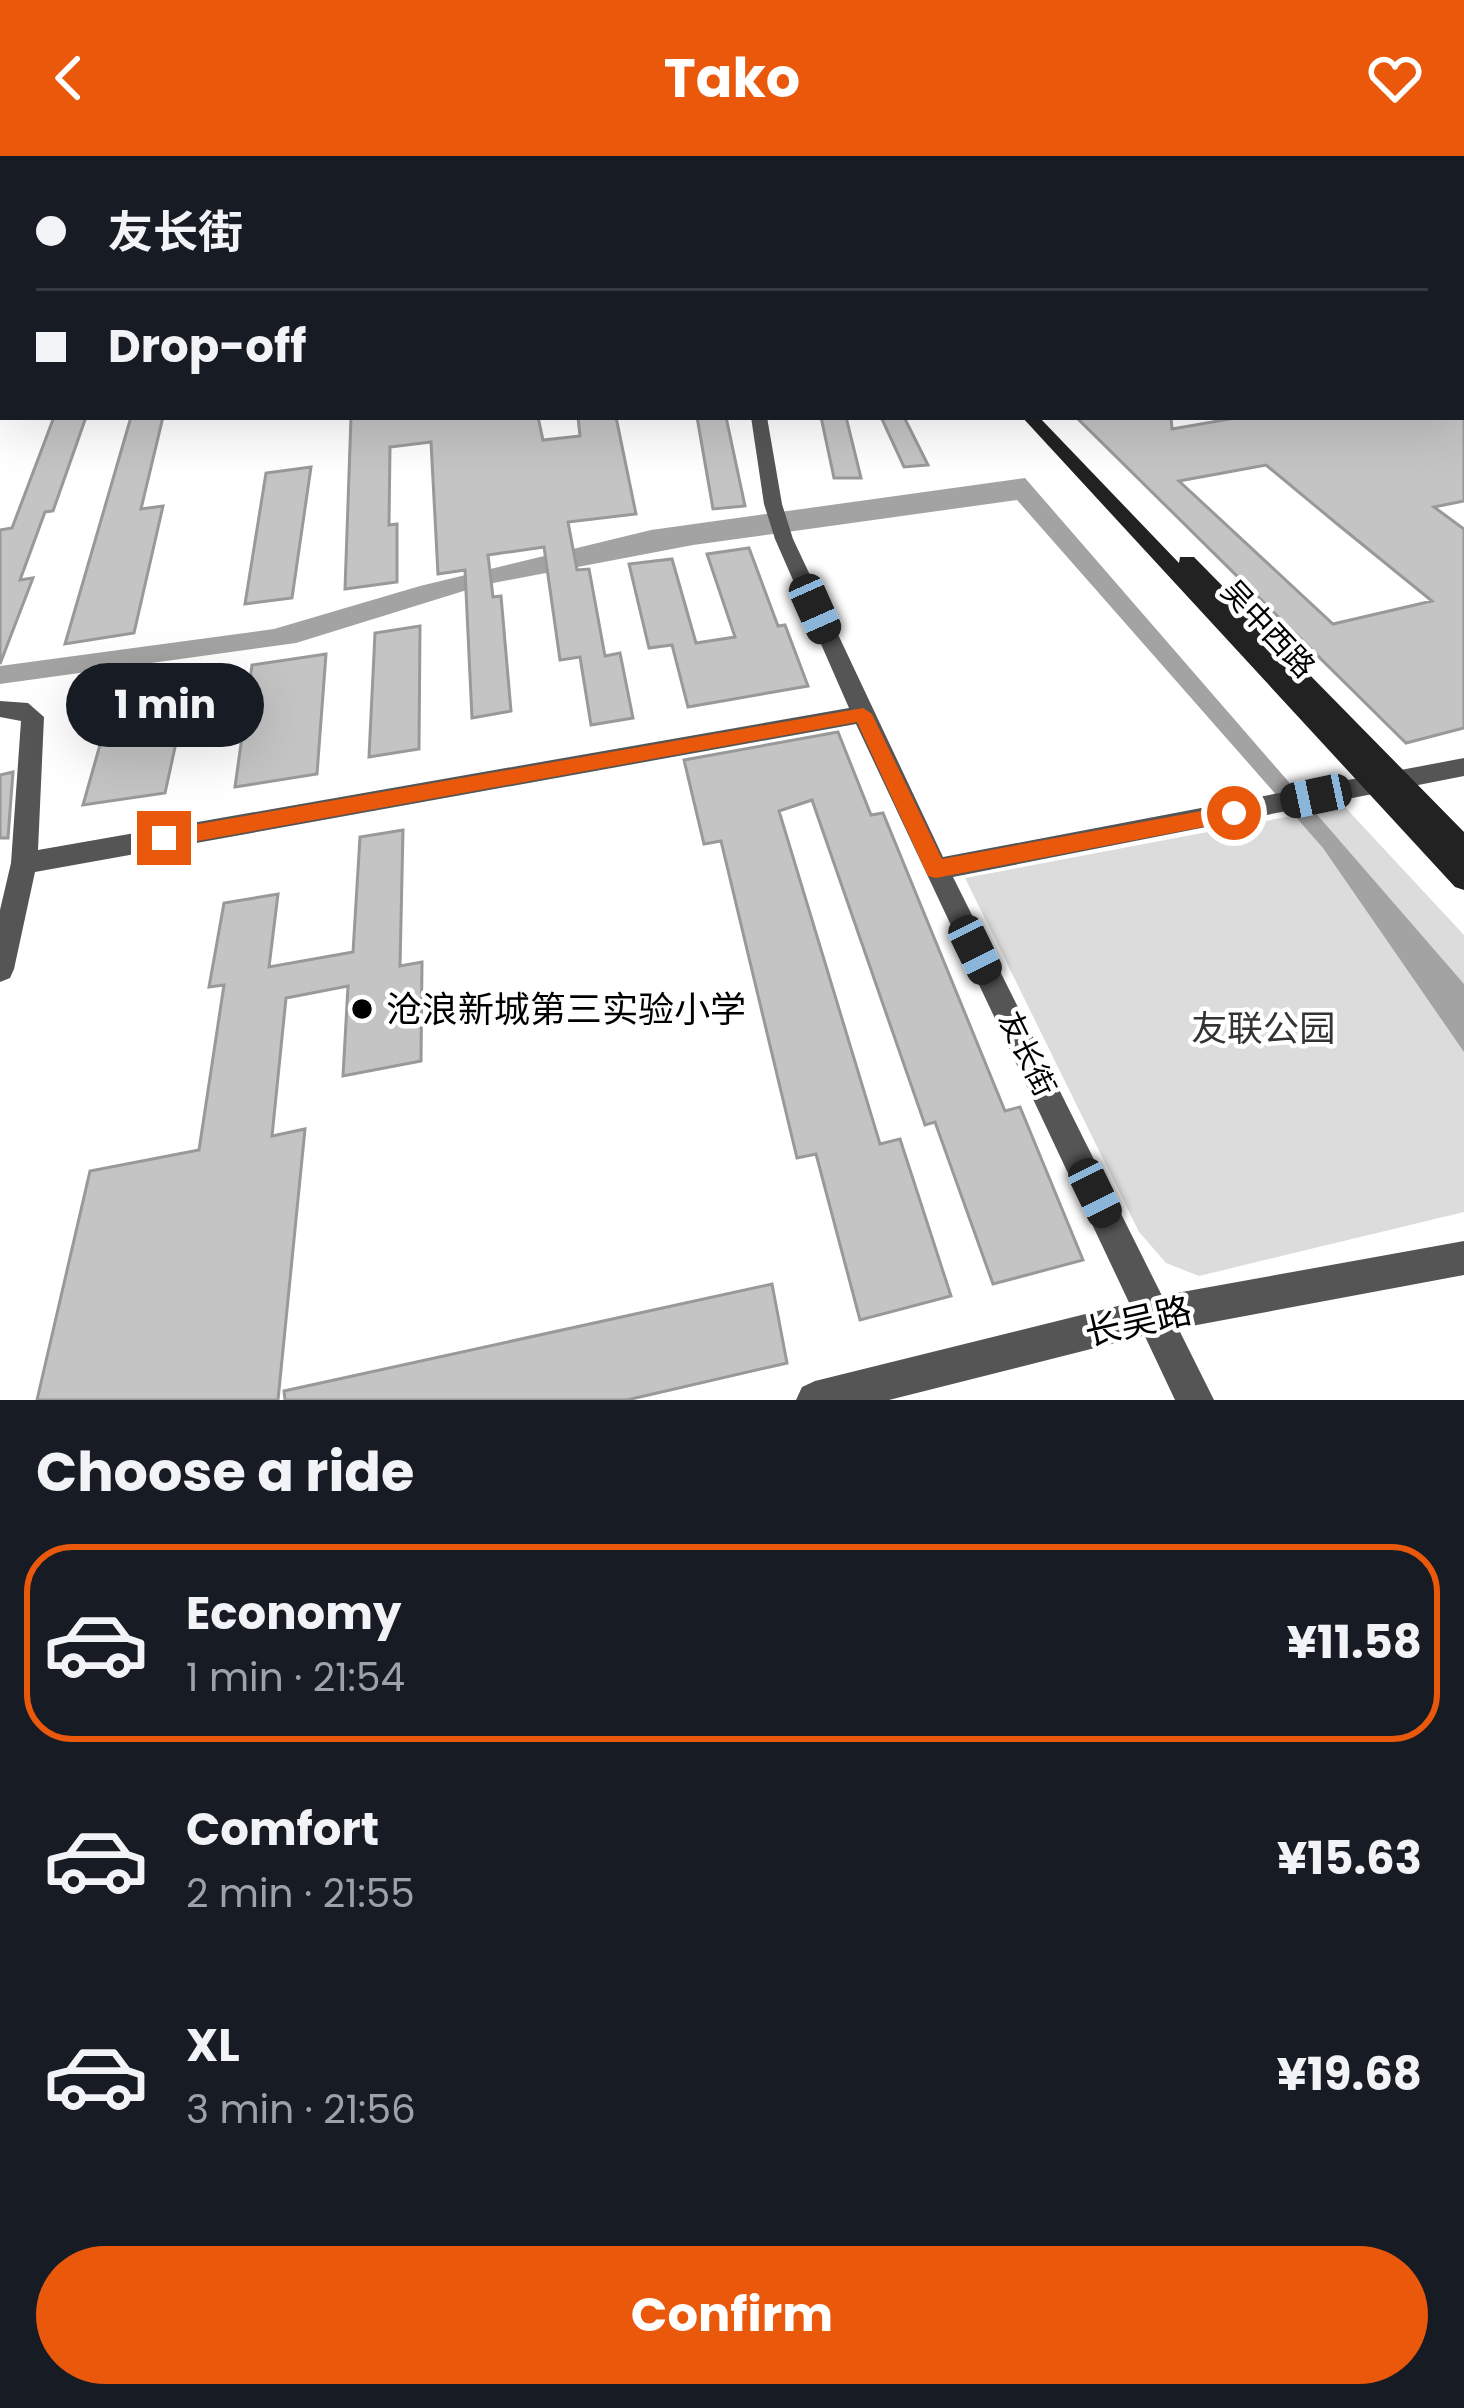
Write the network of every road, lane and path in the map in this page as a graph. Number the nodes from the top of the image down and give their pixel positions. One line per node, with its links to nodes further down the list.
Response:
1 (759, 420): 5 (street, 友长街)
2 (1033, 420): 7 (main road, 吴中西路)
3 (1052, 420): 7 (main road, 吴中西路)
4 (0, 710): 9 (street)
5 (863, 714): 9 (street); 10 (street, 友长街)
6 (1464, 767): 7 (street)
7 (1383, 783): 8 (main road, 吴中西路); 10 (street); 11 (main road, 吴中西路)
8 (1464, 849)
9 (24, 863): 12 (street)
10 (936, 869): 14 (street, 友长街)
11 (1464, 879)
12 (0, 969)
13 (1464, 1258): 14 (street, 长吴路)
14 (1154, 1315): 15 (street, 长吴路); 16 (street, 友长街)
15 (815, 1400)
16 (1196, 1400)

